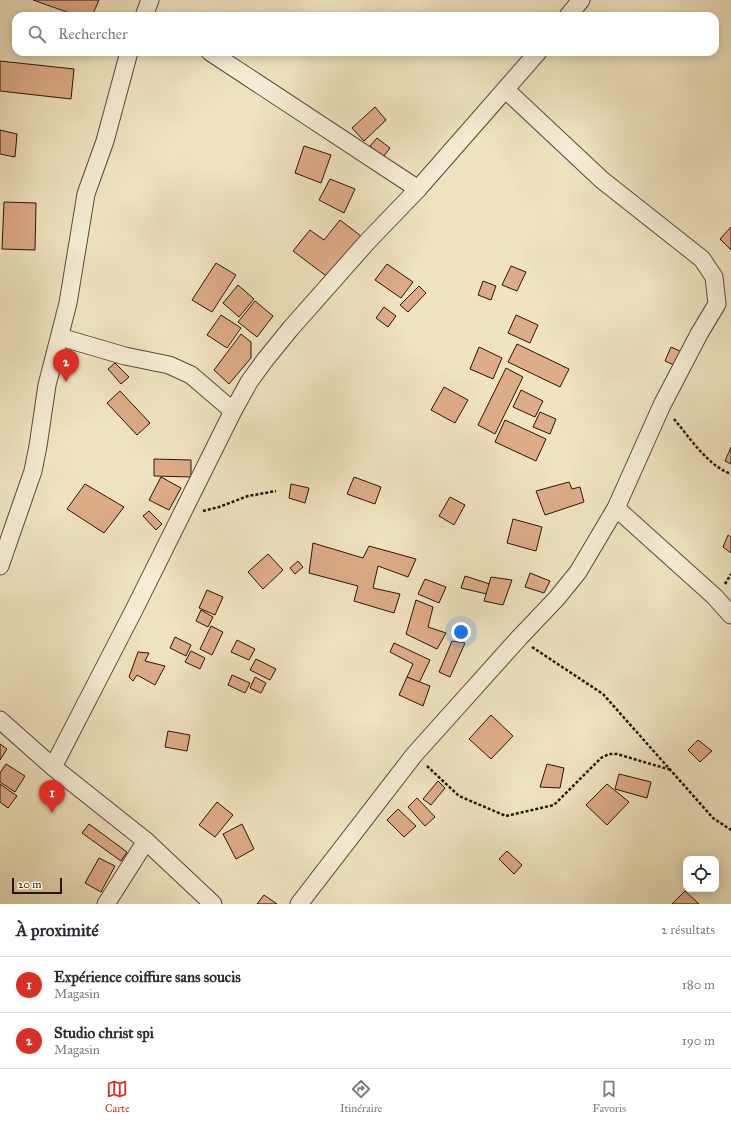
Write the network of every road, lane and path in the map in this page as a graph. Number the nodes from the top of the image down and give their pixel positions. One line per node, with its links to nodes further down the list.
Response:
1 (581, 0): 2 (street)
2 (571, 12)
3 (128, 56): 8 (street)
4 (216, 56): 7 (street)
5 (535, 56): 6 (street)
6 (506, 90): 7 (street); 9 (street)
7 (418, 190): 10 (street)
8 (60, 337): 10 (street); 15 (street)
9 (662, 405): 11 (path); 13 (street)
10 (233, 411): 14 (street)
11 (731, 474)
12 (276, 491): 14 (path)
13 (616, 508): 16 (street); 17 (street)
14 (180, 516): 20 (street)
15 (0, 566)
16 (731, 615)
17 (519, 638): 19 (street); 21 (path)
18 (0, 720): 20 (street)
19 (414, 755): 21 (path); 26 (street)
20 (53, 767): 23 (street)
21 (670, 770): 22 (path)
22 (731, 830)
23 (146, 841): 24 (street); 25 (street)
24 (106, 904)
25 (213, 904)
26 (299, 904)

